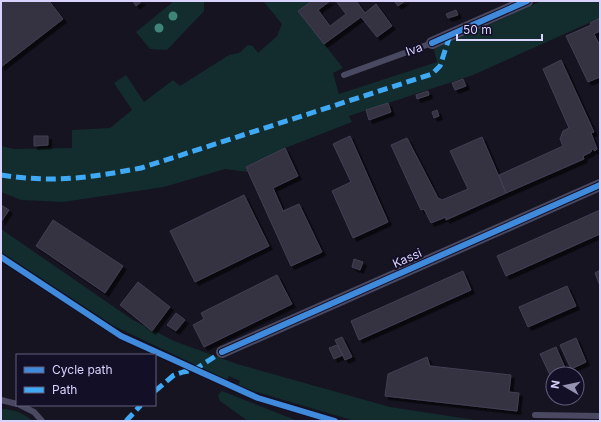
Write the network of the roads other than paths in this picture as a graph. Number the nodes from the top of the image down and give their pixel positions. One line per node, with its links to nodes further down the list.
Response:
1 (527, 1): 2 (street, Iva)
2 (432, 43): 3 (lane, Iva)
3 (344, 75)
4 (600, 185): 5 (street, Kassi)
5 (222, 352)
6 (1, 400): 7 (lane)
7 (16, 404)
8 (20, 406): 11 (lane)
9 (535, 415): 10 (lane)
10 (600, 416)
11 (42, 421)

